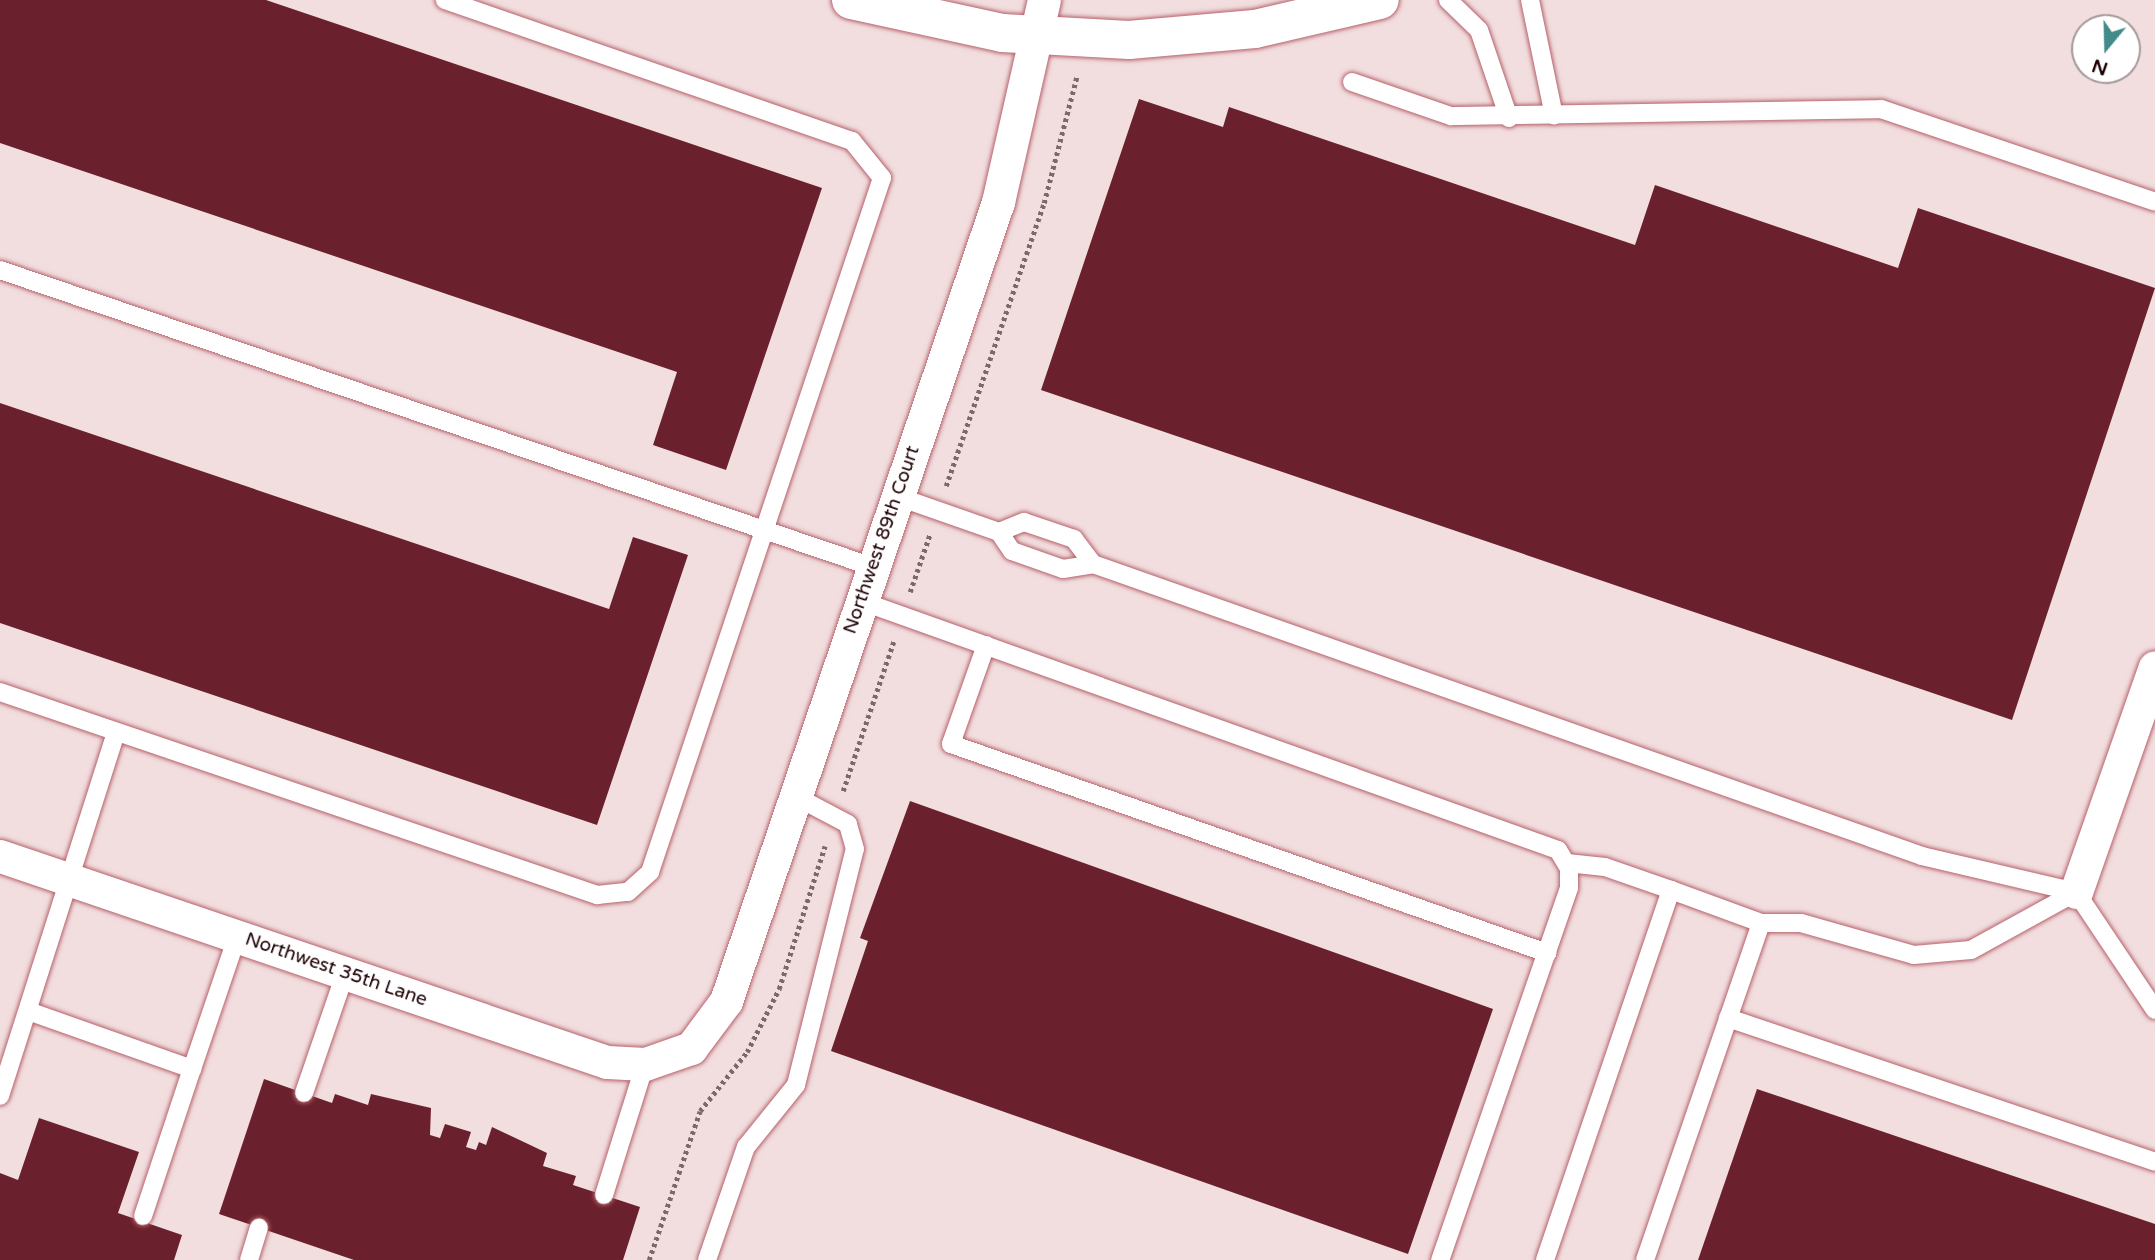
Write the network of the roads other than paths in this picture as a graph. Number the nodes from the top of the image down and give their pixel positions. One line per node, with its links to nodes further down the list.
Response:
1 (445, 0): 14 (lane)
2 (851, 0): 7 (street)
3 (1044, 0): 7 (street, Northwest 89th Court)
4 (1380, 0): 7 (street)
5 (1448, 0): 10 (lane)
6 (1530, 0): 9 (lane)
7 (1037, 37): 13 (street, Northwest 89th Court)
8 (1352, 82): 10 (lane)
9 (1554, 116): 10 (lane); 11 (lane)
10 (1509, 118)
11 (2155, 202)
12 (0, 271): 14 (lane)
13 (896, 496): 15 (lane); 17 (street, Northwest 89th Court)
14 (766, 531): 17 (lane); 22 (lane)
15 (999, 532): 16 (lane); 16 (lane)
16 (1093, 564): 28 (lane)
17 (873, 567): 18 (street, Northwest 89th Court)
18 (861, 601): 19 (lane); 23 (street, Northwest 89th Court)
19 (986, 645): 25 (lane); 31 (lane)
20 (2155, 667): 28 (street)
21 (0, 692): 22 (lane)
22 (116, 732): 26 (lane)
23 (795, 796): 36 (street, Northwest 89th Court); 45 (lane)
24 (0, 856): 26 (street, Northwest 35th Lane)
25 (1567, 863): 27 (lane); 31 (lane)
26 (70, 880): 30 (street, Northwest 35th Lane); 34 (lane)
27 (1671, 890): 29 (lane); 47 (lane)
28 (2076, 892): 29 (lane); 33 (lane)
29 (1761, 923): 35 (lane)
30 (237, 937): 32 (street, Northwest 35th Lane); 37 (lane)
31 (1547, 953): 46 (lane)
32 (345, 974): 36 (street, Northwest 35th Lane); 38 (lane)
33 (2155, 1010)
34 (31, 1013): 37 (lane); 39 (lane)
35 (1728, 1018): 40 (lane); 48 (lane)
36 (659, 1060): 41 (lane)
37 (192, 1069): 42 (lane)
38 (304, 1093)
39 (0, 1096)
40 (2155, 1163)
41 (604, 1195)
42 (143, 1216)
43 (259, 1228): 44 (lane)
44 (249, 1260)
45 (707, 1260)
46 (1440, 1260)
47 (1545, 1260)
48 (1645, 1260)

